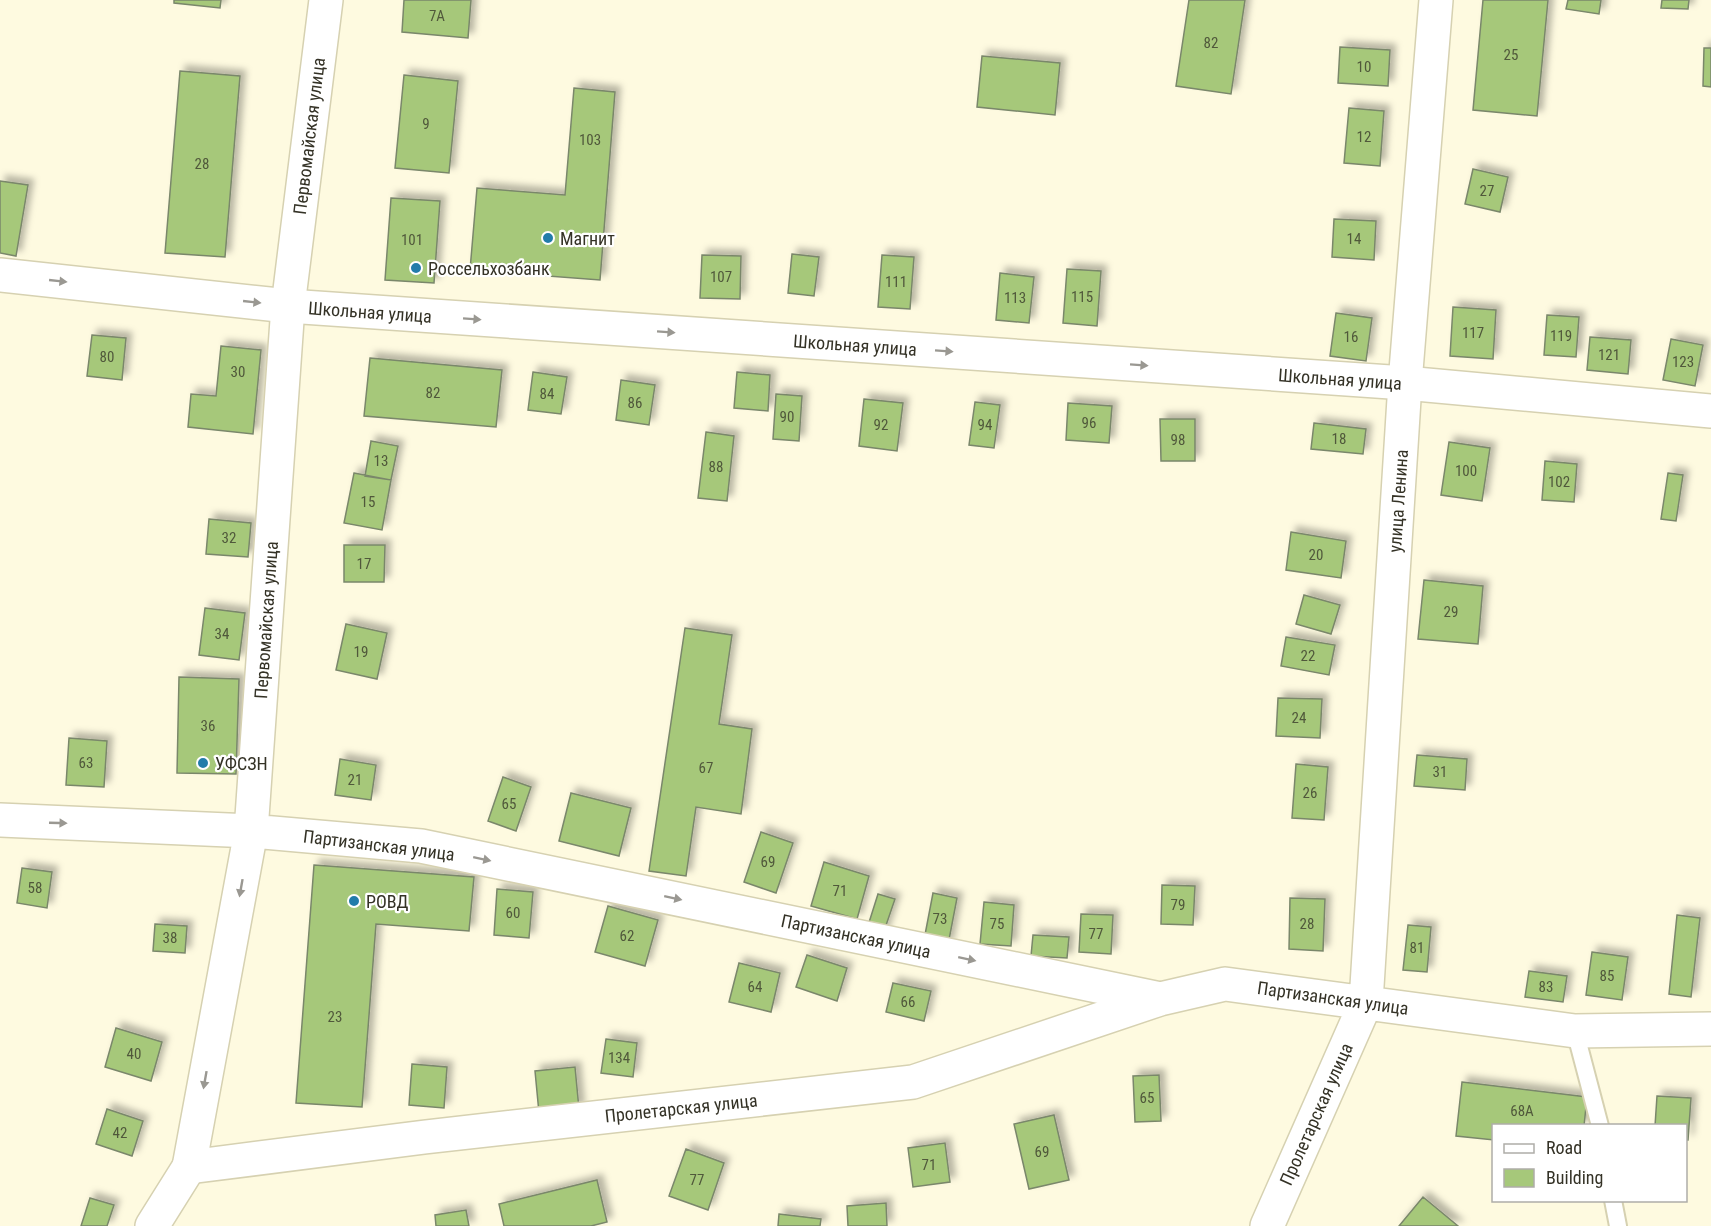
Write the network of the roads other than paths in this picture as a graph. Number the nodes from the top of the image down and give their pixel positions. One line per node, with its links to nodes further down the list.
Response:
1 (326, 0): 4 (street, Первомайская улица)
2 (1436, 0): 5 (street, улица Ленина)
3 (0, 275): 4 (street, Школьная улица, one-way to 4)
4 (288, 306): 5 (street, Школьная улица, one-way to 5); 8 (street, Первомайская улица)
5 (1406, 383): 6 (street, Школьная улица); 10 (street, улица Ленина)
6 (1711, 411)
7 (0, 820): 8 (street, Партизанская улица, one-way to 8)
8 (251, 831): 9 (street, Партизанская улица, one-way to 9); 14 (street, Первомайская улица, one-way to 14)
9 (1160, 999): 10 (street, Партизанская улица); 14 (street, Пролетарская улица)
10 (1366, 1002): 12 (street, Партизанская улица); 17 (street, Пролетарская улица)
11 (1711, 1029): 12 (street, Партизанская улица)
12 (1575, 1031): 13 (lane)
13 (1600, 1124)
14 (189, 1167): 16 (street, Первомайская улица)
15 (1613, 1202): 18 (lane)
16 (152, 1226)
17 (1267, 1226)
18 (1618, 1226)

